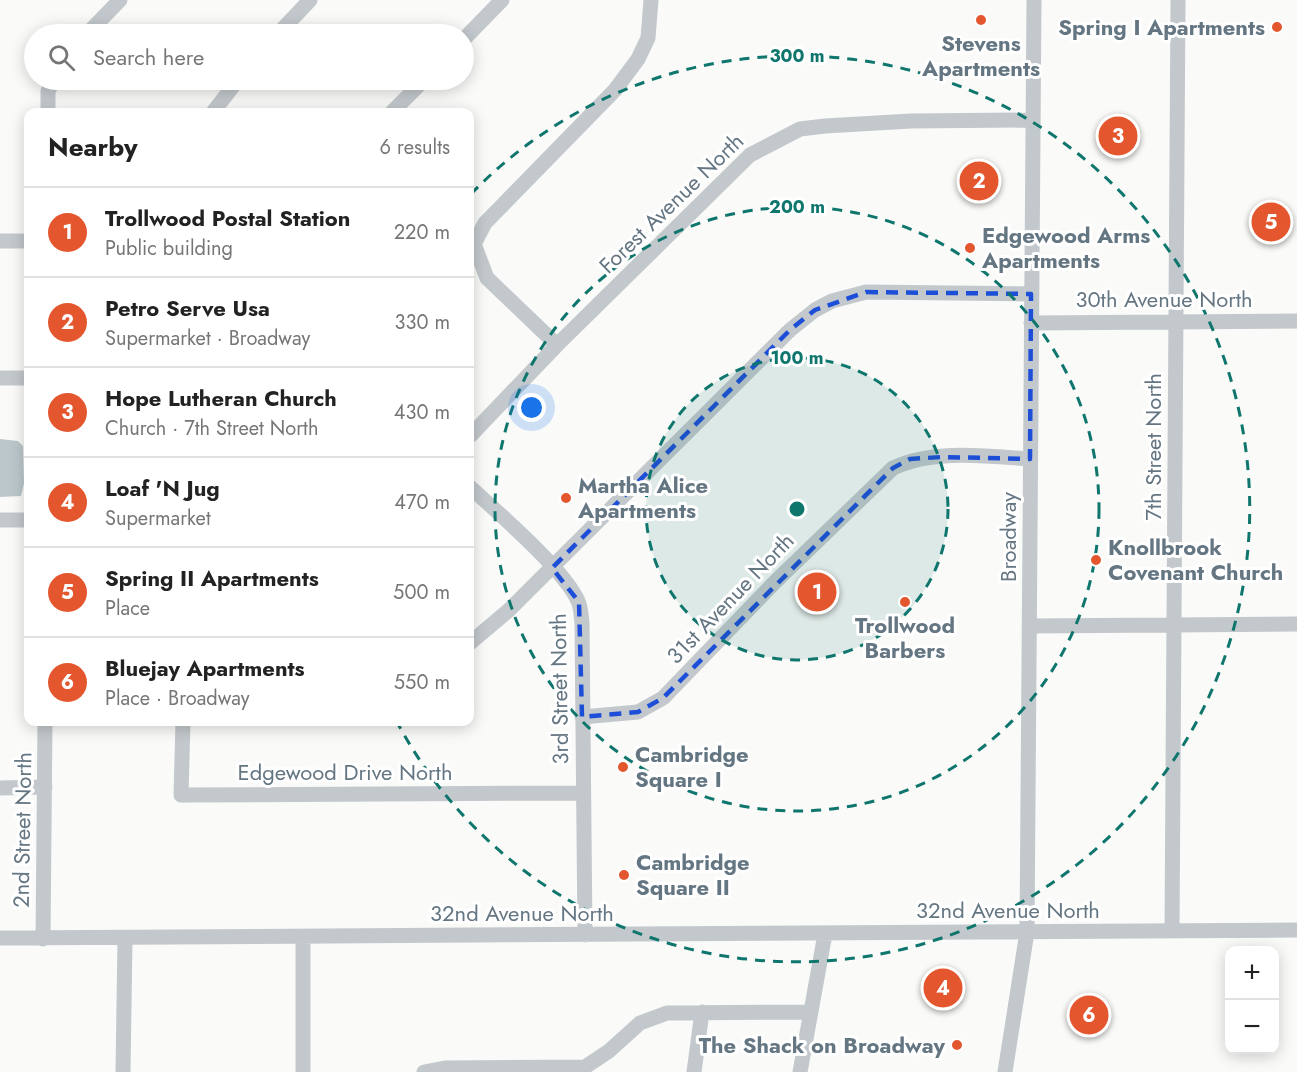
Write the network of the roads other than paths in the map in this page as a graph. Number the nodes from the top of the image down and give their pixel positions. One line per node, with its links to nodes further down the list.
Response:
1 (120, 0): 7 (street)
2 (310, 0): 8 (street)
3 (502, 0): 9 (street)
4 (651, 0): 23 (street)
5 (1034, 0): 16 (street, Broadway)
6 (1178, 0): 21 (street, 7th Street North)
7 (97, 24)
8 (287, 24)
9 (474, 29)
10 (49, 90): 13 (street)
11 (230, 90): 14 (street)
12 (414, 90): 15 (street)
13 (48, 108)
14 (216, 108)
15 (396, 108)
16 (1032, 120): 19 (street, Broadway); 23 (street, Forest Avenue North)
17 (0, 241): 18 (street)
18 (24, 241)
19 (1031, 294): 22 (street, Broadway); 31 (street)
20 (1297, 321): 21 (street, 30th Avenue North)
21 (1176, 322): 22 (street, 30th Avenue North); 33 (street, 7th Street North)
22 (1031, 323): 27 (street, Broadway)
23 (557, 345): 26 (street, Forest Avenue North)
24 (0, 378): 25 (street)
25 (24, 378)
26 (474, 432)
27 (1030, 459): 34 (street, Broadway); 36 (street, 31st Avenue North)
28 (474, 491): 31 (street, 3rd Street North)
29 (0, 520): 30 (street)
30 (24, 520)
31 (552, 568): 35 (street); 36 (street, 3rd Street North)
32 (1297, 624): 33 (street)
33 (1175, 625): 34 (street); 43 (street, 7th Street North)
34 (1029, 626): 44 (street, Broadway)
35 (474, 640)
36 (582, 717): 41 (street, 3rd Street North)
37 (45, 726): 39 (street, 2nd Street North)
38 (183, 726): 41 (street, Edgewood Drive North)
39 (45, 787): 40 (street); 49 (street, 2nd Street North)
40 (0, 788)
41 (583, 793): 46 (street, 3rd Street North)
42 (1297, 930): 43 (street, 32nd Avenue North)
43 (1172, 931): 44 (street, 32nd Avenue North)
44 (1028, 932): 45 (street, 32nd Avenue North); 59 (street, Broadway)
45 (825, 934): 46 (street, 32nd Avenue North); 52 (street)
46 (585, 935): 47 (street, 32nd Avenue North)
47 (303, 937): 50 (street, 32nd Avenue North); 55 (street)
48 (0, 938): 49 (street, 32nd Avenue North)
49 (42, 939): 50 (street, 32nd Avenue North)
50 (125, 939): 54 (street)
51 (702, 1012): 52 (street); 53 (street); 57 (street)
52 (810, 1012): 58 (street)
53 (585, 1070): 56 (street)
54 (123, 1072)
55 (303, 1072)
56 (424, 1072)
57 (694, 1072)
58 (800, 1072)
59 (1005, 1072)

